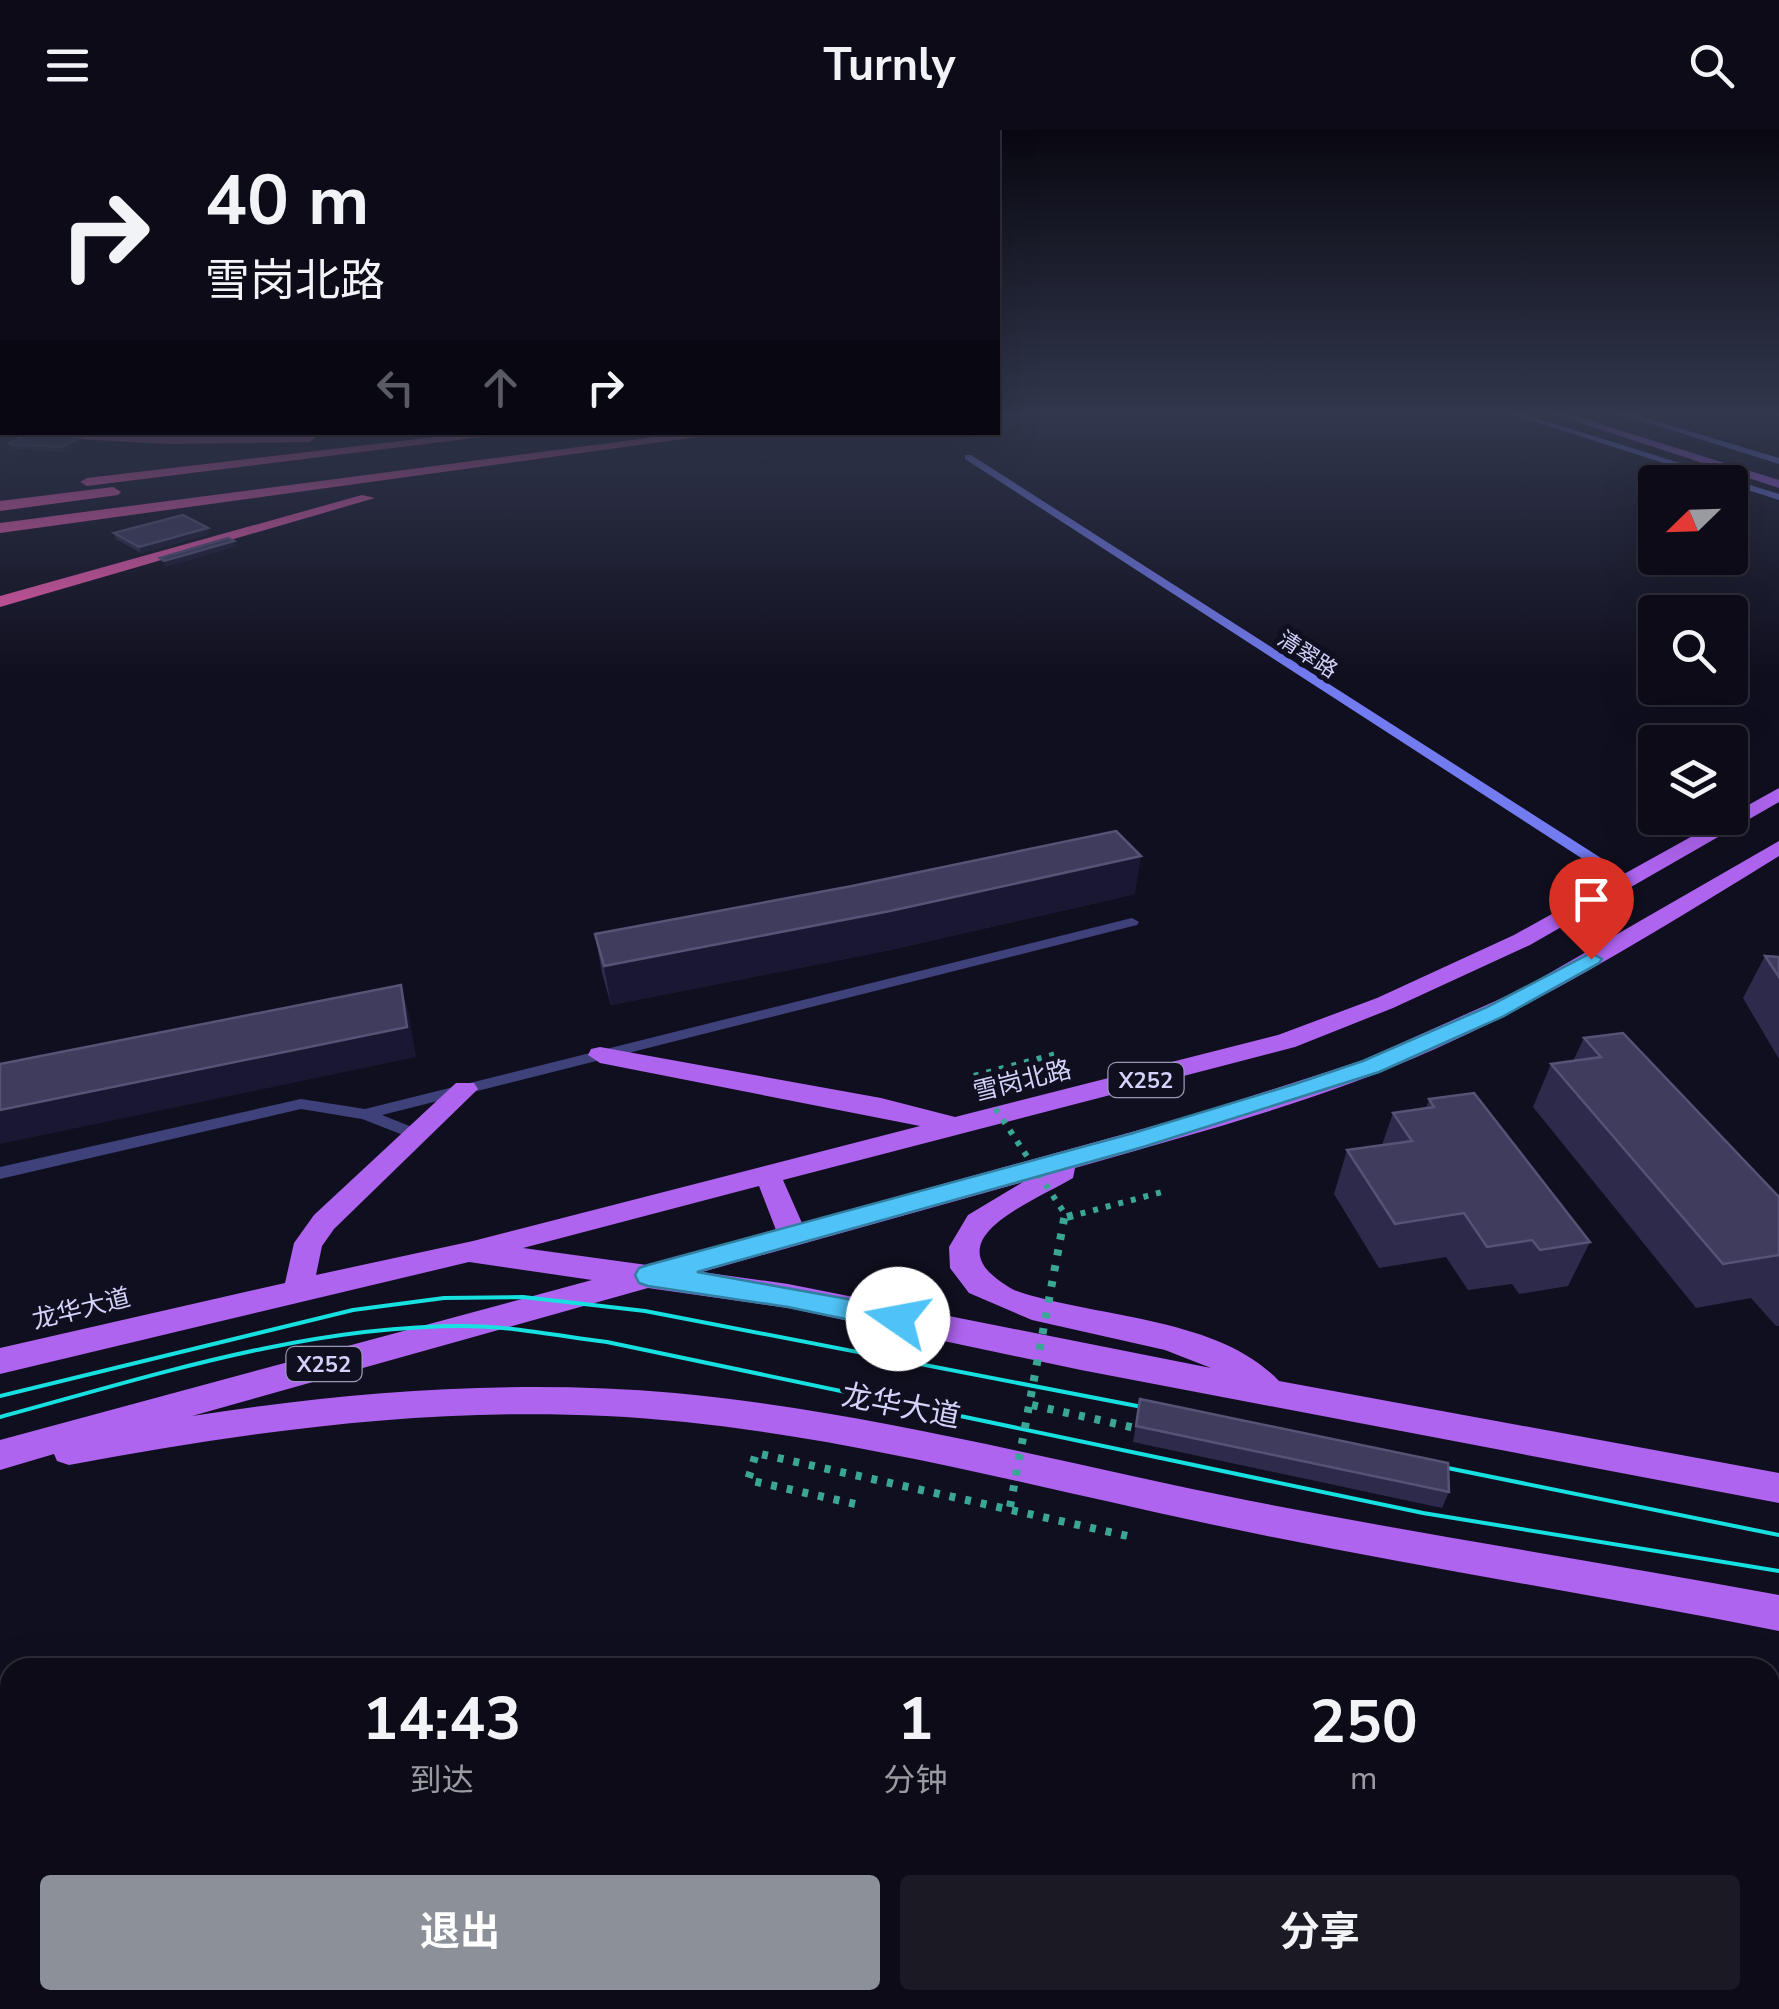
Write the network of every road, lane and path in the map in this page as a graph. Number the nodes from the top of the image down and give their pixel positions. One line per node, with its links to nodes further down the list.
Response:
1 (206, 502): 4 (highway)
2 (350, 502): 5 (highway)
3 (1038, 502): 8 (street, 清翠路)
4 (8, 527)
5 (0, 602)
6 (1779, 794): 8 (main road, 雪岗北路 / X252)
7 (1779, 847): 16 (main road, X252)
8 (1629, 882): 14 (main road, 雪岗北路 / X252)
9 (1132, 922): 11 (lane)
10 (1056, 1054): 20 (path, bridge)
11 (600, 1055): 12 (lane); 14 (main road)
12 (465, 1089): 13 (lane); 15 (main road)
13 (365, 1114): 15 (lane); 17 (lane)
14 (960, 1127): 18 (main road, 雪岗北路 / X252)
15 (416, 1136): 24 (main road)
16 (1100, 1150): 21 (main road, X252); 26 (main road)
17 (0, 1172)
18 (768, 1176): 21 (main road); 22 (main road, 雪岗北路 / X252)
19 (1166, 1191): 20 (path)
20 (1067, 1217): 27 (path, bridge)
21 (792, 1233): 23 (main road, X252)
22 (469, 1251): 23 (main road, 龙华大道); 24 (main road, 龙华大道 / X252)
23 (648, 1275): 26 (main road, 龙华大道); 29 (main road, 龙华大道 / X252)
24 (298, 1288): 25 (main road, 龙华大道 / X252)
25 (0, 1362)
26 (1274, 1392): 31 (main road, 龙华大道)
27 (1032, 1406): 28 (path); 33 (path, bridge)
28 (1135, 1428)
29 (0, 1456)
30 (0, 1464): 35 (main road, 龙华大道)
31 (1779, 1488)
32 (856, 1504): 33 (path)
33 (1010, 1507): 34 (path)
34 (1132, 1537)
35 (1779, 1613)

